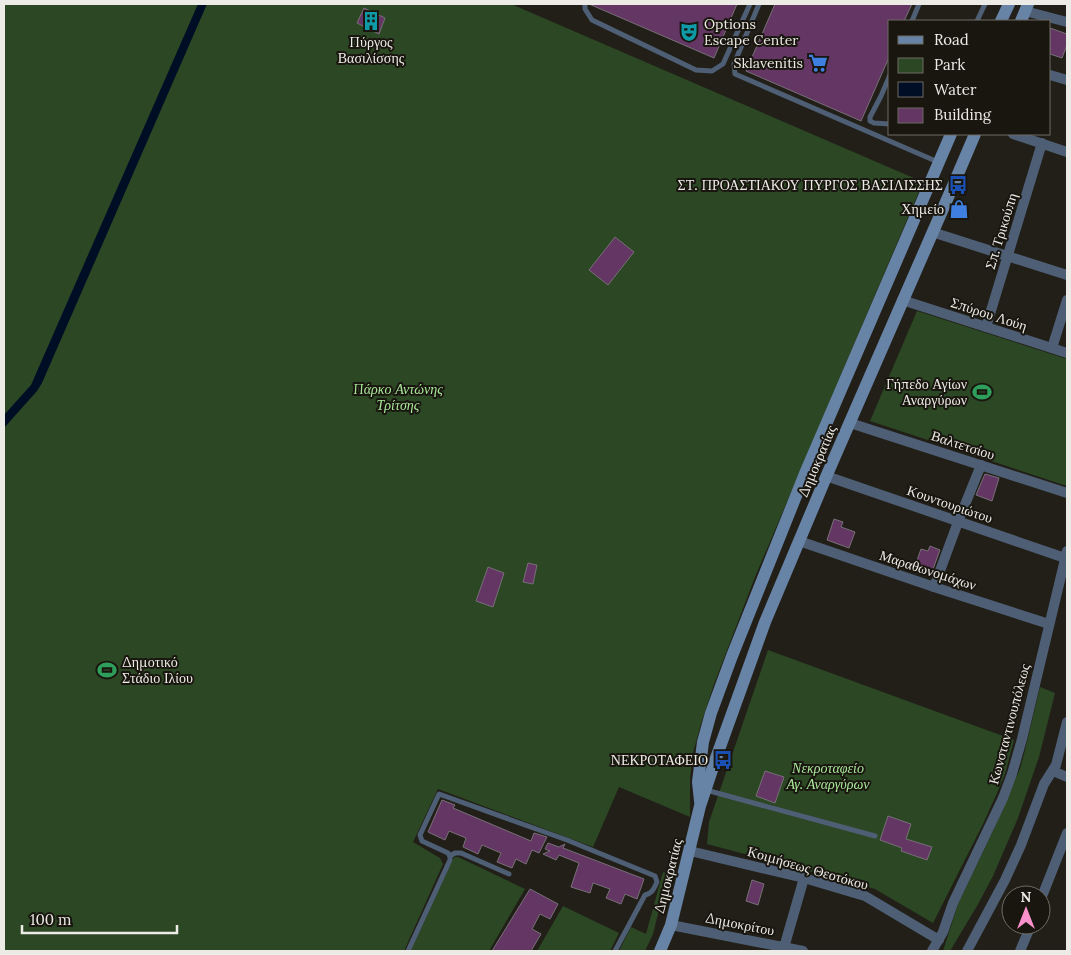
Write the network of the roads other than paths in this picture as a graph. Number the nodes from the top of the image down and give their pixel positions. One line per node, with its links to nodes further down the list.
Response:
1 (584, 4): 2 (lane)
2 (750, 4)
3 (759, 4): 21 (lane)
4 (919, 4): 8 (lane)
5 (985, 4): 9 (lane)
6 (1009, 4): 10 (main road)
7 (1024, 12): 11 (street)
8 (912, 20)
9 (978, 20)
10 (1001, 20)
11 (1067, 22)
12 (1051, 75): 14 (street)
13 (888, 80): 15 (lane)
14 (1067, 80)
15 (888, 124)
16 (951, 135): 21 (main road, Δημοκρατίας)
17 (974, 135): 22 (main road, Δημοκρατίας)
18 (1017, 135): 19 (street)
19 (1042, 143): 20 (street); 23 (street, Σπ. Τρικούπη)
20 (1067, 152)
21 (939, 162): 43 (main road, Δημοκρατίας)
22 (932, 232): 23 (street); 25 (main road, Δημοκρατίας)
23 (1007, 257): 24 (street); 27 (street, Σπ. Τρικούπη)
24 (1067, 275)
25 (902, 300): 27 (street, Σπύρου Λούη); 30 (main road, Δημοκρατίας)
26 (1067, 300): 28 (street)
27 (986, 327): 28 (street, Σπύρου Λούη)
28 (1052, 348): 29 (street, Σπύρου Λούη)
29 (1067, 353)
30 (850, 423): 31 (street, Βαλτετσίου); 32 (main road, Δημοκρατίας)
31 (981, 465): 33 (street, Βαλτετσίου); 34 (street)
32 (826, 476): 34 (street, Κουντουριώτου); 35 (main road, Δημοκρατίας)
33 (1067, 493)
34 (958, 522): 36 (street, Κουντουριώτου); 37 (street)
35 (798, 541): 37 (street, Μαραθωνομάχων); 42 (main road, Δημοκρατίας)
36 (1066, 555): 38 (street, Κωνσταντινουπόλεως)
37 (934, 587): 38 (street, Μαραθωνομάχων)
38 (1049, 624): 53 (street, Κωνσταντινουπόλεως)
39 (1067, 722): 40 (street)
40 (1053, 771): 41 (street); 61 (street)
41 (1067, 777)
42 (705, 790): 43 (main road, Δημοκρατίας); 45 (lane)
43 (700, 806): 46 (main road, Δημοκρατίας)
44 (1067, 833): 50 (street)
45 (875, 836)
46 (690, 850): 49 (street, Κοιμήσεως Θεοτόκου); 51 (main road, Δημοκρατίας)
47 (450, 856): 48 (lane); 55 (lane); 56 (lane)
48 (509, 874)
49 (804, 878): 53 (street, Κοιμήσεως Θεοτόκου); 54 (street)
50 (1047, 885)
51 (671, 925): 54 (street, Δημοκρίτου); 57 (main road, Δημοκρατίας)
52 (1026, 935): 62 (street)
53 (939, 940): 59 (street, Κωνσταντινουπόλεως); 60 (street)
54 (784, 949): 58 (street, Δημοκρίτου)
55 (408, 951)
56 (615, 951)
57 (660, 951)
58 (804, 951)
59 (932, 951)
60 (939, 951)
61 (967, 951)
62 (1020, 951)

